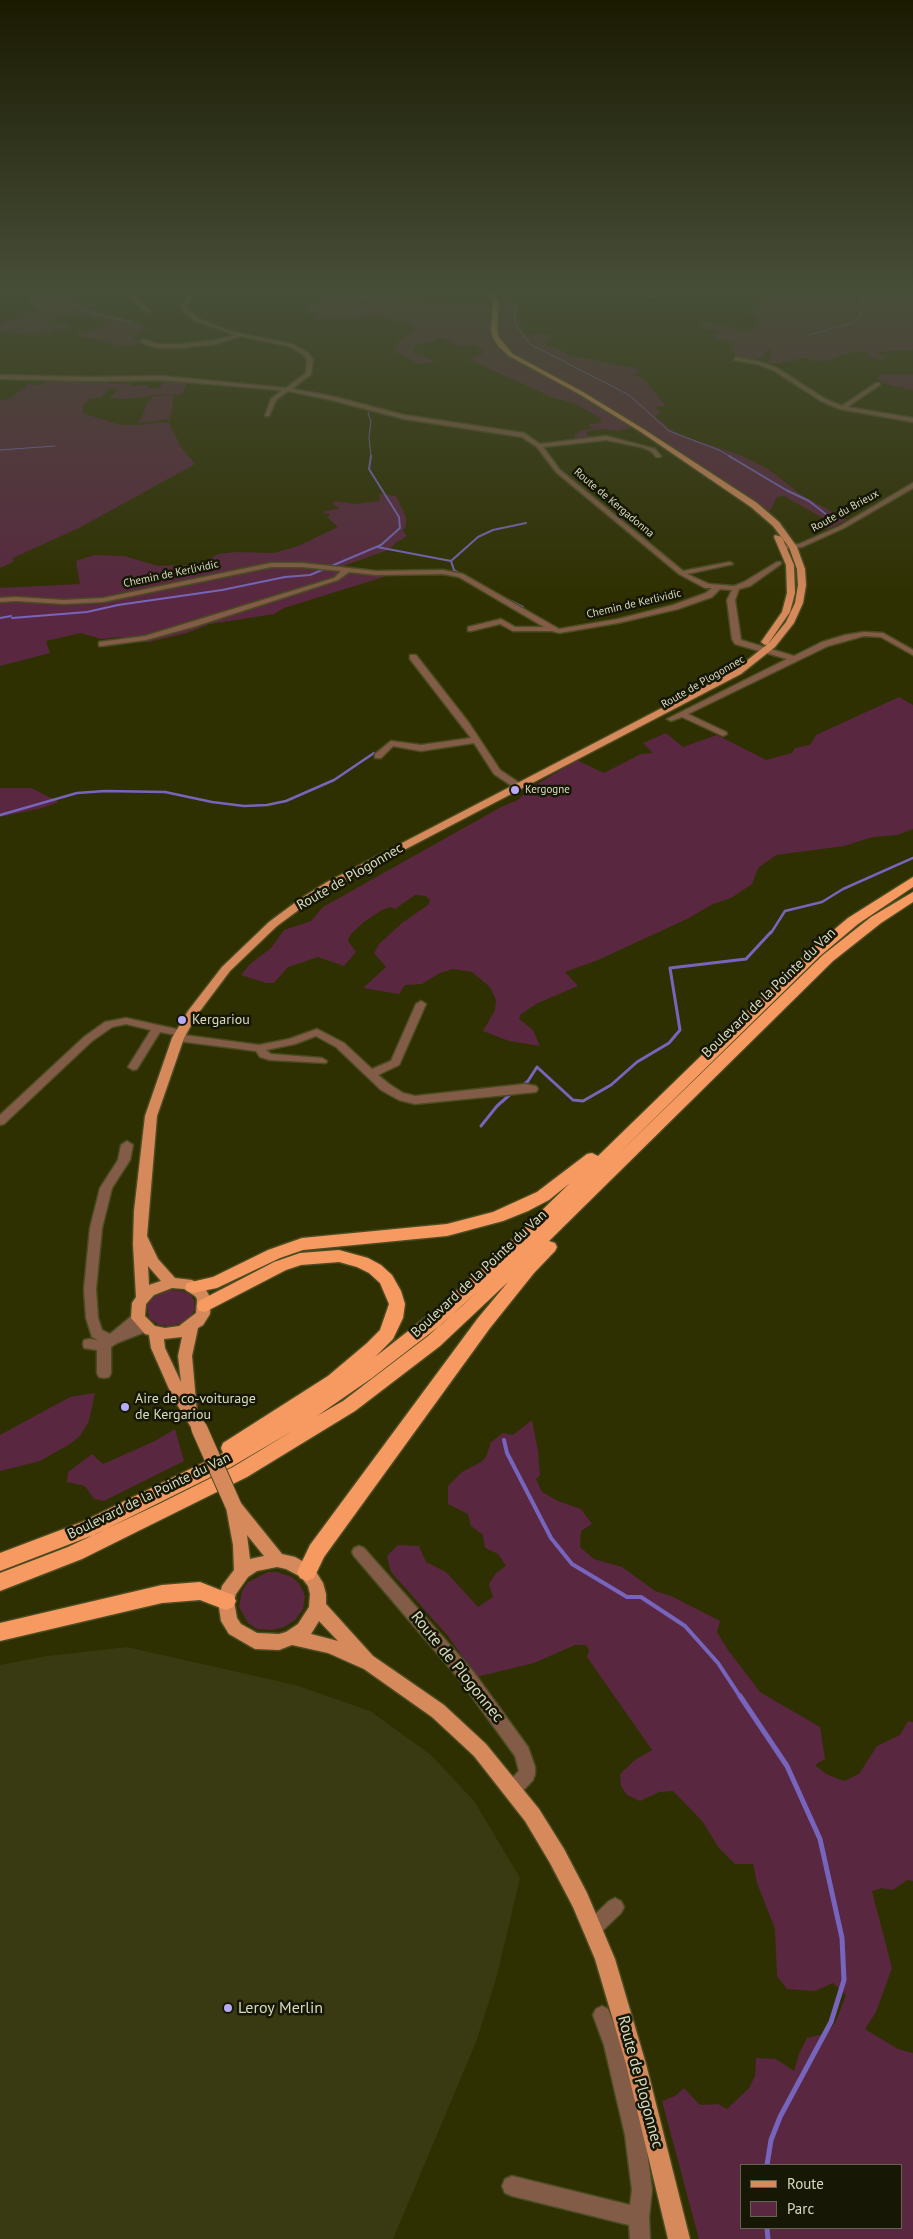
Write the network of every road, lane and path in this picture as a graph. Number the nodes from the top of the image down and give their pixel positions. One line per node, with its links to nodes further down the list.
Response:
1 (278, 395): 7 (street)
2 (318, 395): 9 (street, Route de Kergadonna)
3 (585, 395): 12 (main road, Route de Plogonnec)
4 (816, 395): 6 (street)
5 (861, 395): 6 (street)
6 (842, 408): 8 (street)
7 (267, 415)
8 (913, 420)
9 (539, 446): 10 (street); 16 (street, Route de Kergadonna)
10 (658, 456)
11 (913, 485): 12 (street, Route du Brieux)
12 (788, 547): 23 (main road, Route de Plogonnec)
13 (778, 562): 18 (street)
14 (730, 564): 16 (street)
15 (346, 570): 19 (street, Chemin de Kerlividic); 20 (street, Chemin de Kerlividic); 22 (street)
16 (681, 572): 17 (street, Route de Kergadonna)
17 (717, 588): 18 (street, Route de Kergadonna); 20 (street, Chemin de Kerlividic)
18 (735, 588): 23 (street)
19 (0, 600)
20 (552, 629): 21 (street, Chemin de Kerlividic)
21 (471, 630)
22 (102, 644)
23 (761, 650): 26 (street); 32 (main road, Route de Plogonnec)
24 (913, 653): 26 (street, Route de Plogonnec)
25 (413, 657): 30 (street)
26 (795, 659): 27 (street, Route de Plogonnec)
27 (682, 714): 28 (street, Route de Plogonnec); 29 (street, Route de Plogonnec)
28 (671, 719)
29 (724, 734)
30 (476, 740): 31 (street); 32 (street)
31 (378, 756)
32 (518, 786): 38 (main road, Route de Plogonnec)
33 (913, 881): 46 (highway, Boulevard de la Pointe du Van)
34 (913, 896): 35 (highway, Boulevard de la Pointe du Van)
35 (786, 999): 64 (highway); 65 (highway, Boulevard de la Pointe du Van)
36 (420, 1004): 42 (street)
37 (157, 1028): 38 (street); 41 (street); 44 (street)
38 (180, 1036): 39 (street); 47 (main road, Route de Plogonnec)
39 (259, 1048): 40 (street); 42 (street)
40 (322, 1061)
41 (133, 1067)
42 (370, 1074): 43 (street)
43 (532, 1089)
44 (0, 1121)
45 (127, 1146): 54 (street)
46 (616, 1146): 49 (highway); 58 (highway, Boulevard de la Pointe du Van)
47 (141, 1233): 48 (main road); 50 (main road, Route de Plogonnec)
48 (171, 1283): 49 (main road); 50 (main road)
49 (193, 1287): 51 (main road)
50 (143, 1296): 52 (main road)
51 (205, 1306): 53 (main road); 58 (highway)
52 (146, 1326): 53 (main road); 54 (street); 57 (main road)
53 (191, 1327): 57 (main road)
54 (108, 1343): 55 (street); 56 (street)
55 (89, 1344)
56 (104, 1373)
57 (191, 1413): 59 (main road, bridge)
58 (154, 1497): 62 (highway, Boulevard de la Pointe du Van)
59 (234, 1507): 61 (main road); 63 (main road)
60 (359, 1552): 71 (street, Route de Plogonnec)
61 (277, 1560): 63 (main road); 64 (main road)
62 (0, 1562)
63 (242, 1572): 66 (main road)
64 (307, 1572): 67 (main road)
65 (0, 1582)
66 (226, 1601): 68 (highway); 69 (main road)
67 (317, 1607): 69 (main road); 70 (main road, Route de Plogonnec)
68 (0, 1632)
69 (292, 1637): 70 (main road, Route de Plogonnec)
70 (370, 1663): 71 (main road, Route de Plogonnec)
71 (513, 1789): 73 (main road, Route de Plogonnec)
72 (615, 1907): 73 (street)
73 (593, 1928): 78 (main road, Route de Plogonnec)
74 (602, 2016): 76 (street, Route de Plogonnec)
75 (512, 2186): 76 (street)
76 (639, 2217): 77 (street, Route de Plogonnec)
77 (640, 2239)
78 (679, 2239)

